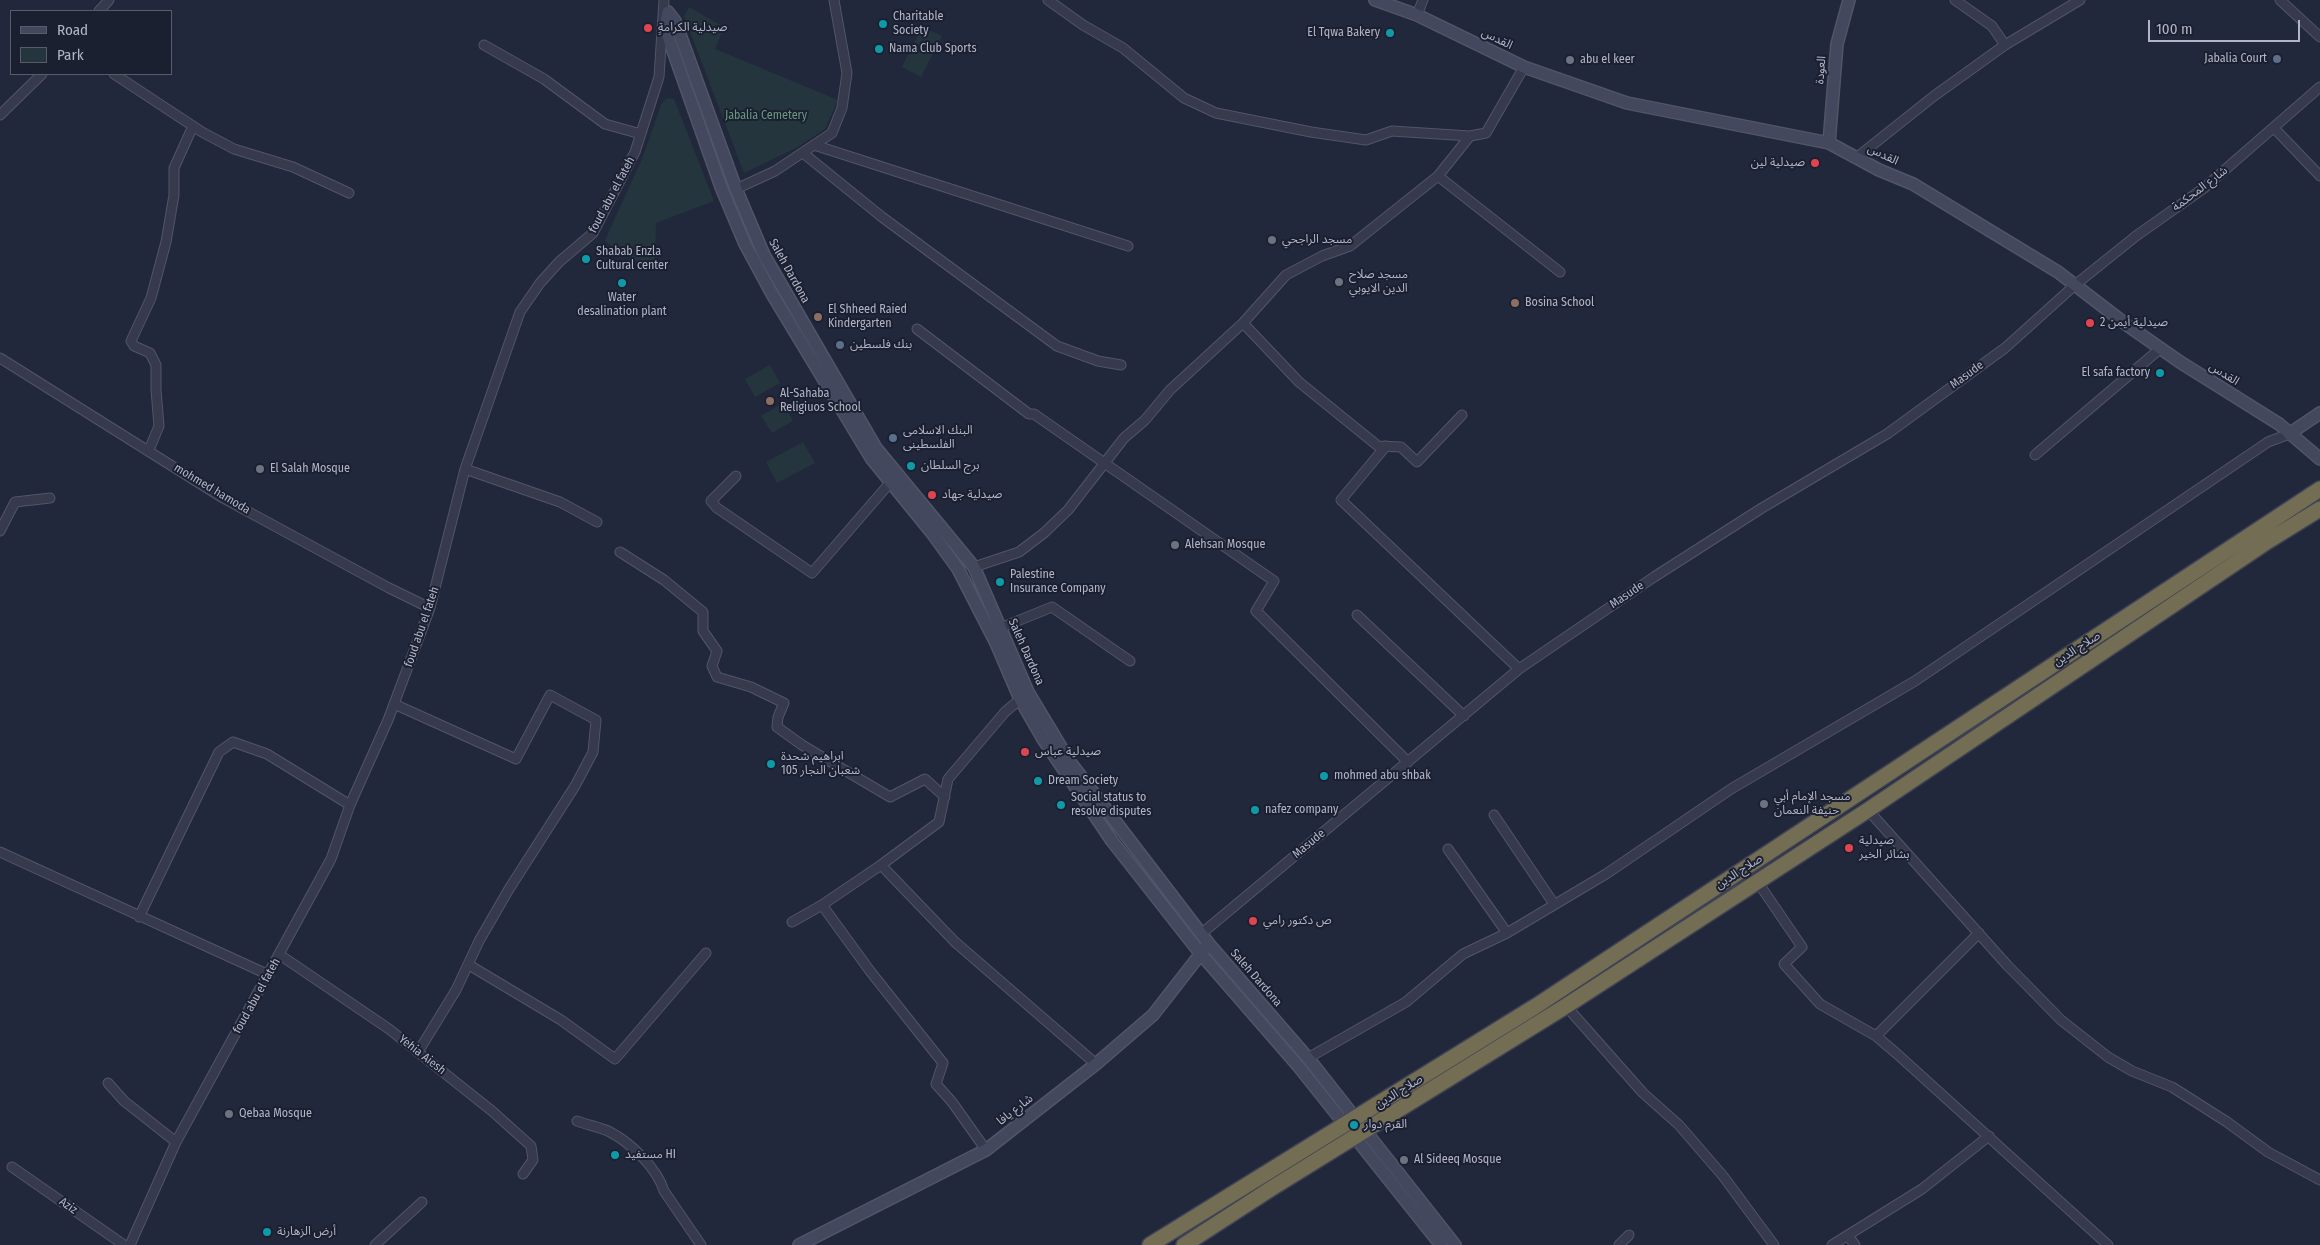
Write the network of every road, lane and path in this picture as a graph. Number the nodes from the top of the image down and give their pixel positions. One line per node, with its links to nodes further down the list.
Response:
1 (109, 0): 11 (street)
2 (664, 0): 12 (street, Saleh Dardona); 24 (street, foud abu el fateh)
3 (834, 0): 27 (street)
4 (1048, 0): 25 (street)
5 (1375, 0): 13 (street, القدس)
6 (1423, 0): 13 (street)
7 (1849, 0): 26 (street, العودة)
8 (1955, 0): 16 (street)
9 (2080, 0): 16 (street)
10 (2280, 0): 14 (street)
11 (100, 10)
12 (668, 12): 32 (street, Saleh Dardona); 52 (street, Saleh Dardona)
13 (1417, 15): 17 (street, القدس)
14 (2320, 37)
15 (484, 45): 24 (street)
16 (2005, 45): 29 (street)
17 (1524, 67): 25 (street); 26 (street, القدس)
18 (41, 75): 21 (street)
19 (116, 75): 22 (street)
20 (2320, 87): 23 (street, شارع المحكمة)
21 (0, 115)
22 (193, 126): 33 (street); 46 (street)
23 (2274, 128): 31 (street); 36 (street, شارع المحكمة)
24 (641, 134): 50 (street, foud abu el fateh)
25 (1470, 136): 30 (street)
26 (1829, 143): 29 (street, القدس)
27 (814, 146): 28 (street); 34 (street)
28 (803, 153): 32 (street); 41 (street)
29 (1856, 158): 36 (street, القدس)
30 (1438, 176): 35 (street); 37 (street)
31 (2320, 176)
32 (736, 189): 52 (street, Saleh Dardona)
33 (349, 193)
34 (1128, 246)
35 (1560, 272)
36 (2074, 285): 39 (street, القدس); 64 (street, Masude)
37 (1243, 323): 45 (street); 49 (street)
38 (917, 329): 49 (street)
39 (2162, 348): 44 (street, القدس); 47 (street)
40 (0, 358): 46 (street, mohmed hamoda)
41 (1120, 365)
42 (2320, 413): 44 (street)
43 (1462, 415): 45 (street)
44 (2289, 434): 48 (street, القدس); 78 (street)
45 (1386, 446): 64 (street)
46 (149, 450): 60 (street, mohmed hamoda)
47 (2035, 455)
48 (2320, 459)
49 (1103, 462): 59 (street); 68 (street)
50 (465, 469): 56 (street); 60 (street, foud abu el fateh)
51 (736, 476): 52 (street)
52 (893, 479): 59 (street, Saleh Dardona); 65 (street, Saleh Dardona)
53 (2320, 489): 97 (highway, صلاح الدين)
54 (50, 498): 57 (street)
55 (2320, 509): 71 (highway, صلاح الدين)
56 (597, 522)
57 (0, 531)
58 (620, 552): 69 (street)
59 (974, 567): 62 (street, Saleh Dardona)
60 (430, 608): 66 (street, foud abu el fateh)
61 (1358, 615): 67 (street)
62 (1000, 628): 63 (street); 65 (street, Saleh Dardona)
63 (1130, 661)
64 (1519, 669): 67 (street, Masude)
65 (1024, 695): 69 (street); 83 (street, Saleh Dardona); 85 (street, Saleh Dardona)
66 (394, 704): 70 (street, foud abu el fateh); 88 (street)
67 (1464, 716): 68 (street, Masude)
68 (1408, 762): 83 (street, Masude)
69 (945, 797): 75 (street)
70 (350, 805): 79 (street); 87 (street, foud abu el fateh)
71 (1868, 810): 76 (highway, صلاح الدين); 82 (street)
72 (1494, 815): 78 (street)
73 (1448, 849): 81 (street)
74 (0, 852): 79 (street)
75 (881, 865): 77 (street); 94 (street)
76 (1757, 881): 90 (highway, صلاح الدين); 91 (street)
77 (822, 904): 80 (street); 101 (street)
78 (1554, 904): 81 (street)
79 (139, 917): 89 (street)
80 (792, 922)
81 (1507, 933): 93 (street)
82 (1979, 933): 91 (street); 104 (street)
83 (1201, 934): 84 (street, Saleh Dardona)
84 (1209, 944): 85 (street, شارع يافا); 93 (street, Saleh Dardona)
85 (1200, 952): 94 (street, شارع يافا); 97 (street, Saleh Dardona)
86 (706, 953): 88 (street)
87 (280, 954): 89 (street, foud abu el fateh); 92 (street, Yehia Aiesh)
88 (470, 964): 92 (street)
89 (269, 975): 100 (street, foud abu el fateh)
90 (1566, 1006): 98 (highway, صلاح الدين); 118 (street)
91 (1876, 1036): 99 (street)
92 (418, 1052): 103 (street, Yehia Aiesh)
93 (1308, 1058): 97 (street, Saleh Dardona)
94 (1096, 1064): 101 (street, شارع يافا)
95 (108, 1083): 100 (street)
96 (576, 1121): 111 (street)
97 (1350, 1123): 98 (street, Saleh Dardona); 113 (highway, صلاح الدين)
98 (1359, 1135): 114 (highway, صلاح الدين); 115 (street, Saleh Dardona); 116 (street, Saleh Dardona)
99 (1989, 1136): 107 (street); 121 (street)
100 (176, 1142): 109 (street, foud abu el fateh)
101 (986, 1150): 112 (street, شارع يافا)
102 (12, 1167): 108 (street, Aziz)
103 (524, 1174)
104 (2320, 1180)
105 (422, 1202): 110 (street)
106 (1629, 1235): 117 (street)
107 (1848, 1236): 119 (street); 120 (street)
108 (124, 1245)
109 (130, 1245)
110 (375, 1245)
111 (701, 1245)
112 (799, 1245)
113 (1150, 1245)
114 (1184, 1245)
115 (1441, 1245)
116 (1455, 1245)
117 (1620, 1245)
118 (1774, 1245)
119 (1832, 1245)
120 (1855, 1245)
121 (2108, 1245)

